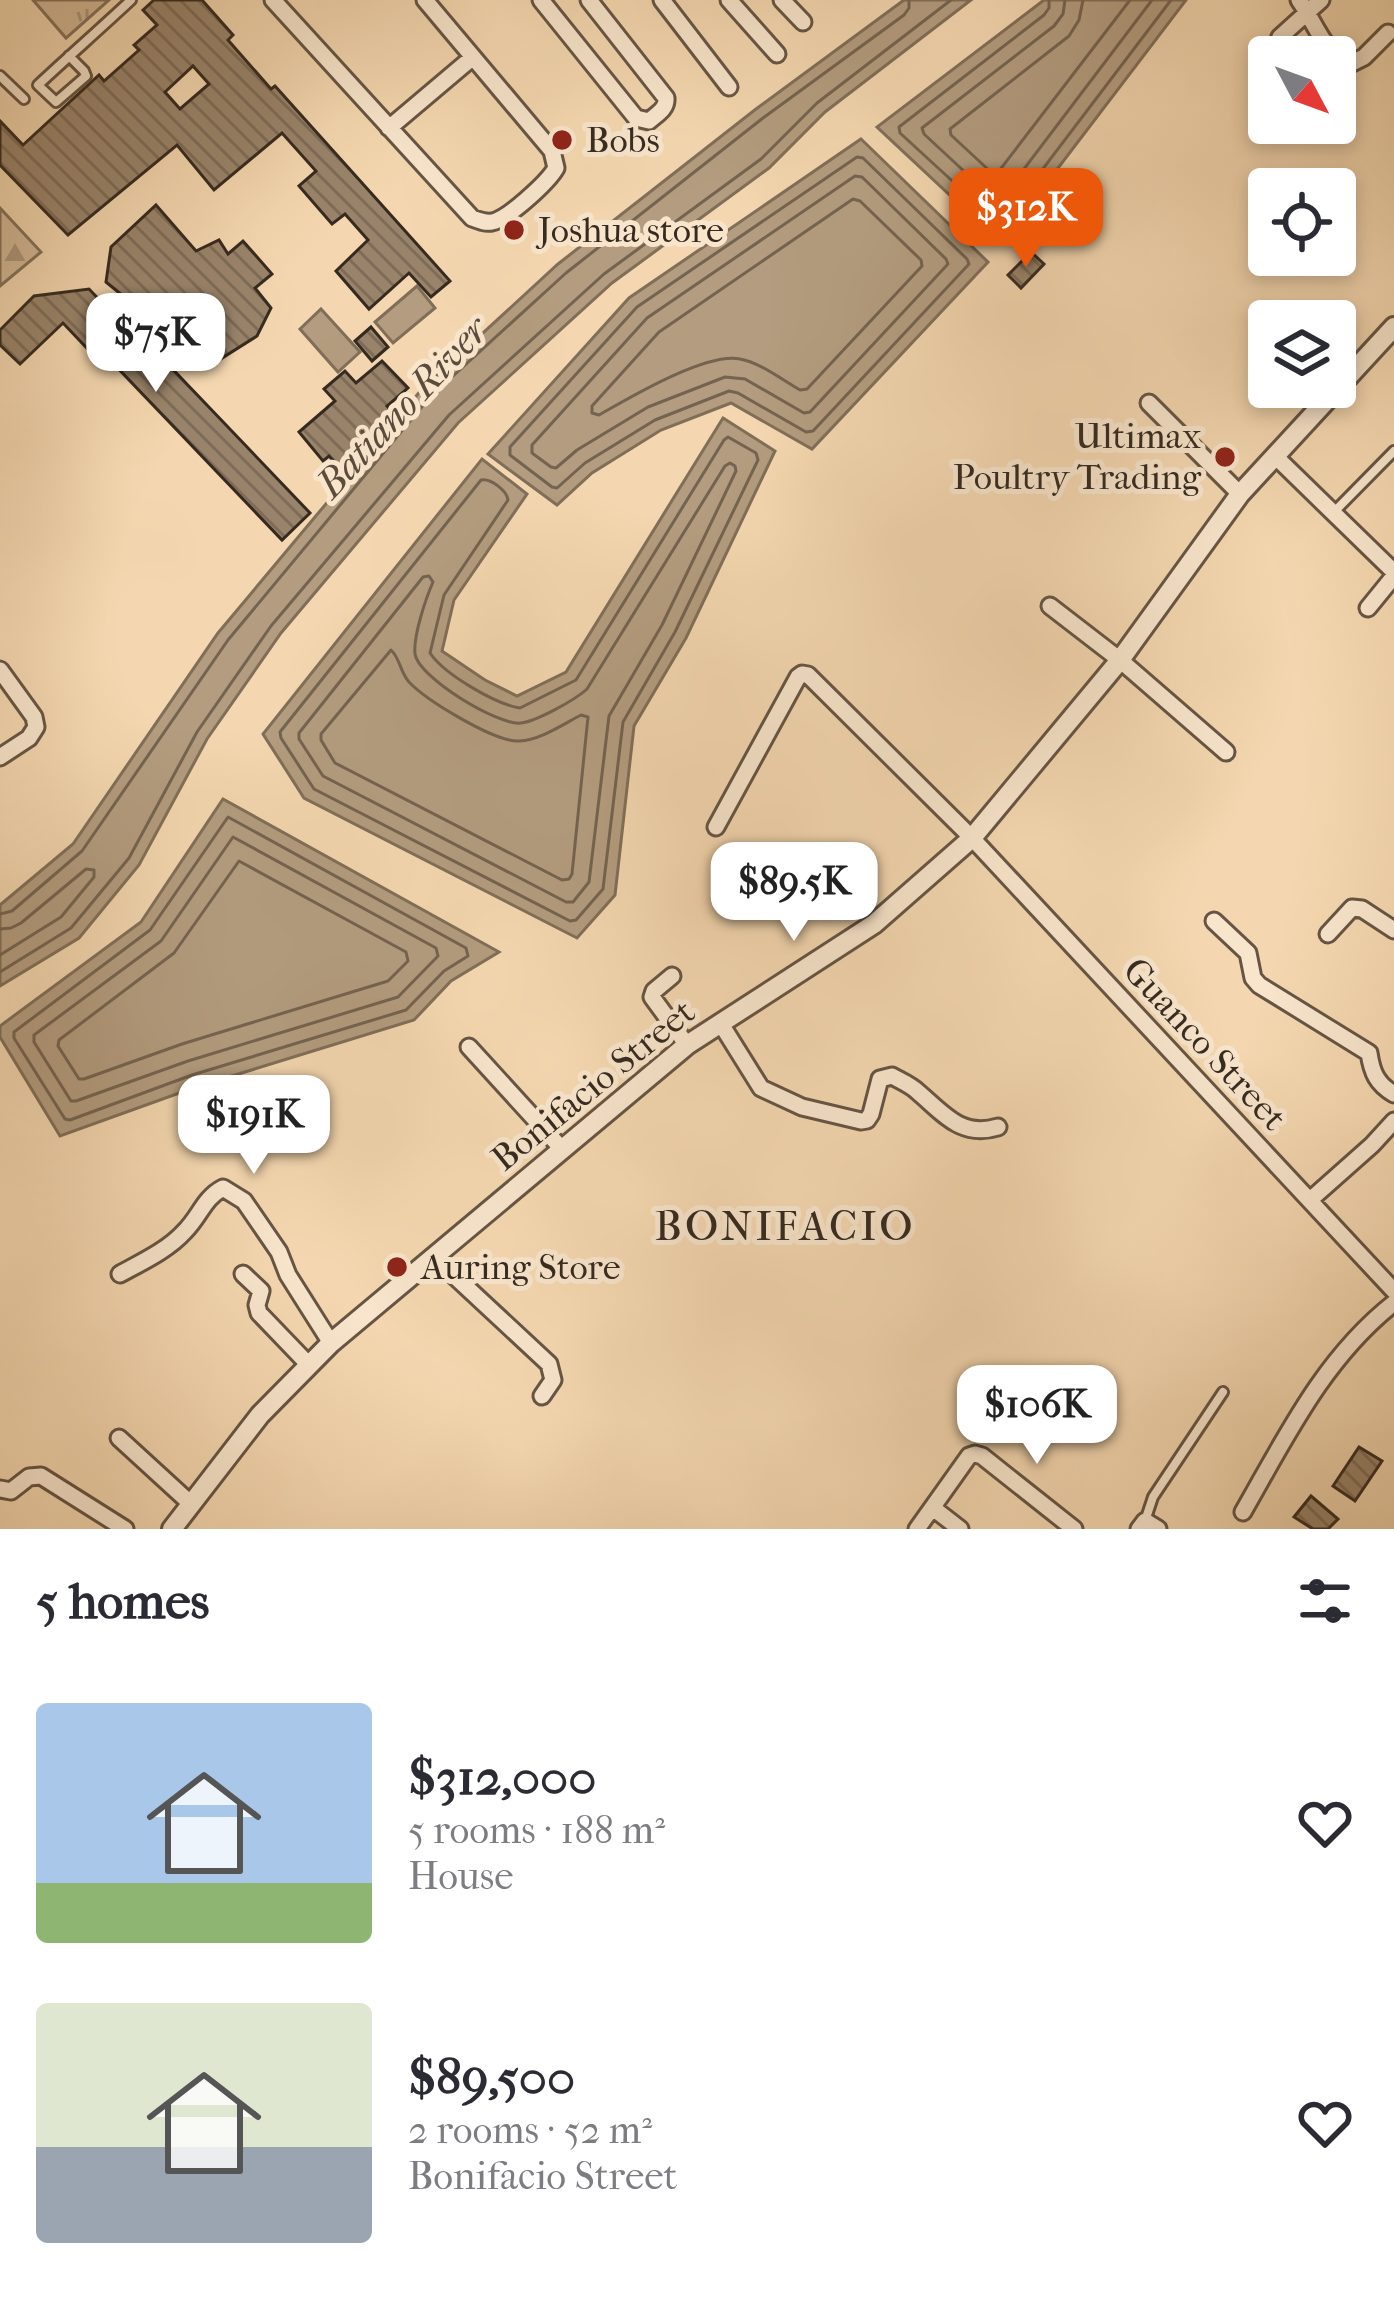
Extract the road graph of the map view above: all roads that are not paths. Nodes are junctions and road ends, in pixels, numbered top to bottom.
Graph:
1 (131, 0) edge
2 (273, 0) edge
3 (425, 0) edge
4 (541, 0) edge
5 (589, 0) edge
6 (662, 0) edge
7 (729, 0) edge
8 (782, 0) edge
9 (1321, 0) edge
10 (1304, 7) edge
11 (803, 22) dead end
12 (1388, 33) dead end
13 (1282, 36) edge
14 (777, 54) dead end
15 (69, 56) junction
16 (473, 57) junction
17 (0, 76) edge
18 (729, 87) dead end
19 (23, 99) dead end
20 (389, 128) junction
21 (1394, 327) edge
22 (1150, 403) dead end
23 (1394, 451) edge
24 (1275, 455) junction
25 (1240, 494) junction
26 (1333, 514) junction
27 (1394, 574) edge
28 (1050, 606) dead end
29 (1368, 608) dead end
30 (1120, 660) junction
31 (0, 670) edge
32 (1226, 752) dead end
33 (0, 757) edge
34 (716, 827) dead end
35 (972, 838) junction
36 (1214, 921) dead end
37 (1394, 930) edge
38 (1328, 934) dead end
39 (672, 976) dead end
40 (721, 1024) junction
41 (687, 1046) junction
42 (469, 1047) dead end
43 (1394, 1094) edge
44 (1394, 1121) edge
45 (998, 1127) dead end
46 (562, 1149) junction
47 (1310, 1200) junction
48 (434, 1257) junction
49 (120, 1274) dead end
50 (243, 1274) dead end
51 (1394, 1291) edge
52 (1394, 1303) edge
53 (332, 1343) junction
54 (308, 1364) junction
55 (1223, 1392) dead end
56 (542, 1396) dead end
57 (119, 1438) dead end
58 (0, 1489) edge
59 (190, 1503) junction
60 (933, 1508) junction
61 (1244, 1512) dead end
62 (1147, 1526) edge
63 (125, 1529) edge
64 (172, 1529) edge
65 (917, 1529) edge
66 (960, 1529) edge
67 (1074, 1529) edge

1 - 15 lane
2 - 20 street
3 - 16 street
4 - 5 street
6 - 18 street
7 - 14 street
8 - 11 street
9 - 10 street
10 - 12 street
10 - 13 street
15 - 15 lane
16 - 20 street
16 - 20 street
17 - 19 lane
21 - 24 street, Bonifacio Street
22 - 25 street
23 - 26 lane
24 - 25 street, Bonifacio Street
24 - 26 street
25 - 30 street, Bonifacio Street
26 - 27 street
27 - 29 street
28 - 30 street
30 - 32 street
30 - 35 street, Bonifacio Street
31 - 33 street
34 - 35 street, Guanco Street
35 - 40 street, Bonifacio Street
35 - 47 street, Guanco Street
36 - 43 street
37 - 38 street
39 - 41 street
40 - 41 street, Bonifacio Street
40 - 45 street
41 - 46 street, Bonifacio Street
42 - 46 street
44 - 47 street
46 - 48 street, Bonifacio Street
47 - 51 street, Guanco Street
48 - 53 street, Bonifacio Street
48 - 56 street
49 - 53 street
50 - 54 street
52 - 61 street
53 - 54 street, Bonifacio Street
54 - 59 street, Bonifacio Street
55 - 62 lane
57 - 59 street
58 - 63 street
59 - 64 street, Bonifacio Street
60 - 65 street
60 - 66 street
60 - 67 street

